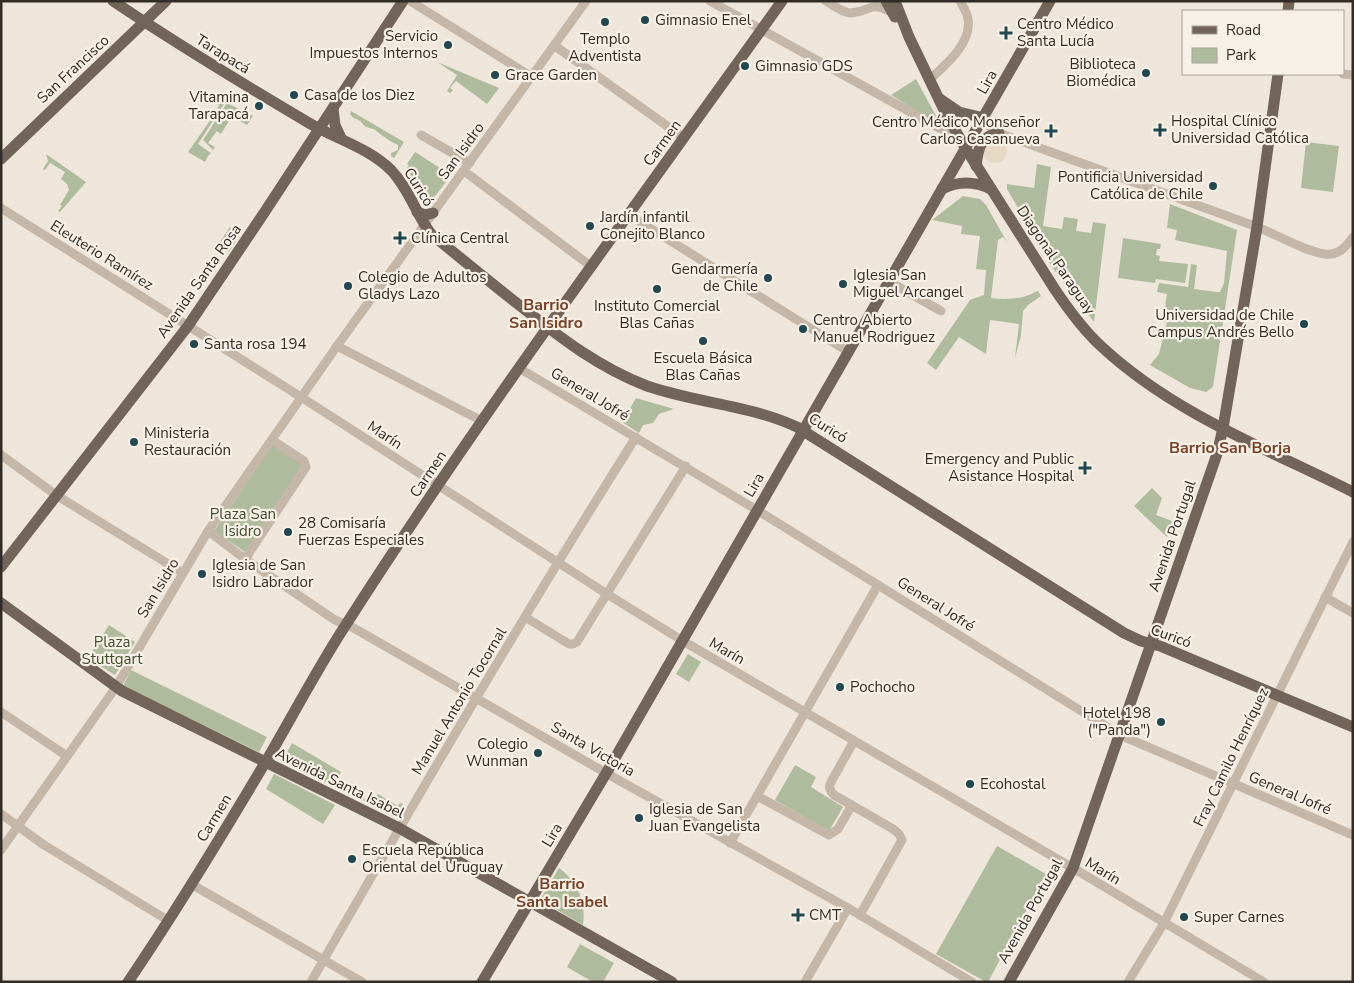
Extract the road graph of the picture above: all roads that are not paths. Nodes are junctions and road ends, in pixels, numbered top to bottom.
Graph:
1 (113, 1) edge
2 (166, 1) edge
3 (403, 1) edge
4 (410, 1) edge
5 (586, 1) edge
6 (710, 1) edge
7 (782, 1) edge
8 (826, 1) edge
9 (960, 1) edge
10 (1050, 1) edge
11 (891, 5) edge
12 (145, 22) junction
13 (761, 31) junction
14 (555, 46) junction
15 (1278, 75) edge
16 (532, 77) junction
17 (929, 80) junction
18 (937, 97) junction
19 (333, 109) junction
20 (984, 118) junction
21 (319, 129) junction
22 (999, 133) junction
23 (421, 134) dead end
24 (958, 135) junction
25 (341, 138) junction
26 (684, 138) junction
27 (966, 149) junction
28 (1, 159) edge
29 (470, 163) junction
30 (976, 166) junction
31 (464, 171) junction
32 (990, 188) junction
33 (942, 189) junction
34 (1, 208) edge
35 (417, 212) junction
36 (433, 213) junction
37 (630, 215) junction
38 (424, 225) junction
39 (1257, 227) junction
40 (1352, 239) edge
41 (592, 267) junction
42 (888, 281) junction
43 (941, 311) dead end
44 (188, 326) junction
45 (548, 328) junction
46 (337, 346) junction
47 (848, 352) junction
48 (519, 368) junction
49 (302, 397) junction
50 (482, 421) junction
51 (1224, 428) junction
52 (803, 430) junction
53 (636, 437) junction
54 (272, 440) junction
55 (1, 454) edge
56 (686, 466) junction
57 (438, 485) junction
58 (1353, 492) edge
59 (56, 495) junction
60 (757, 510) junction
61 (208, 531) junction
62 (1353, 542) edge
63 (245, 559) junction
64 (558, 562) junction
65 (1, 567) edge
66 (183, 573) junction
67 (878, 585) junction
68 (607, 594) junction
69 (1325, 596) junction
70 (1, 603) edge
71 (1353, 613) edge
72 (525, 617) junction
73 (346, 625) junction
74 (683, 641) junction
75 (1151, 644) junction
76 (116, 688) junction
77 (1277, 695) junction
78 (476, 698) junction
79 (1, 712) edge
80 (805, 712) junction
81 (1353, 727) edge
82 (1120, 735) junction
83 (854, 741) junction
84 (67, 756) junction
85 (265, 762) junction
86 (606, 773) junction
87 (1233, 784) junction
88 (757, 796) junction
89 (852, 805) junction
90 (1, 814) edge
91 (18, 826) junction
92 (399, 828) junction
93 (1353, 835) edge
94 (730, 843) junction
95 (1, 850) edge
96 (1072, 868) junction
97 (192, 884) junction
98 (530, 902) junction
99 (848, 908) junction
100 (860, 915) junction
101 (169, 921) junction
102 (1164, 923) junction
103 (324, 960) junction
104 (128, 982) edge
105 (311, 982) edge
106 (362, 982) edge
107 (482, 982) edge
108 (672, 982) edge
109 (805, 982) edge
110 (972, 982) edge
111 (1009, 982) edge
112 (1128, 982) edge
113 (1264, 982) edge

1 - 12 main road, Tarapacá
2 - 12 main road, San Francisco
3 - 19 main road, Avenida Santa Rosa
4 - 16 street
5 - 14 street, San Isidro
6 - 13 street
7 - 13 main road, Carmen
8 - 11 street
9 - 17 street
10 - 20 main road, Lira
11 - 17 main road, Diagonal Paraguay
12 - 21 main road, Tarapacá
12 - 28 main road, San Francisco
13 - 24 street
13 - 26 main road, Carmen
14 - 16 street, San Isidro
14 - 26 street
15 - 39 main road, Avenida Portugal
16 - 29 street, San Isidro
17 - 18 main road, Diagonal Paraguay
18 - 20 main road
18 - 24 main road, Diagonal Paraguay
19 - 21 main road, Avenida Santa Rosa
19 - 25 main road
20 - 22 street
20 - 27 main road, Lira
21 - 25 main road, Curicó
21 - 44 main road, Avenida Santa Rosa
22 - 30 main road
22 - 39 street
23 - 29 street
24 - 27 main road, Diagonal Paraguay
25 - 35 main road, Curicó
26 - 37 main road, Carmen
27 - 30 main road, Diagonal Paraguay
27 - 33 main road, Lira
29 - 31 street, San Isidro
30 - 32 main road, Diagonal Paraguay
31 - 36 street, San Isidro
31 - 41 street
32 - 33 main road
32 - 51 main road, Diagonal Paraguay
33 - 42 main road, Lira
34 - 44 street, Eleuterio Ramírez
35 - 36 main road
35 - 38 main road, Curicó
36 - 38 street, San Isidro
37 - 41 main road, Carmen
37 - 47 street
38 - 45 main road, Curicó
38 - 46 street, San Isidro
39 - 40 street
39 - 51 main road, Avenida Portugal
41 - 45 main road, Carmen
42 - 43 street
42 - 47 main road, Lira
44 - 49 street, Marín
44 - 59 main road, Avenida Santa Rosa
45 - 48 main road, Carmen
45 - 52 main road, Curicó
46 - 49 street, San Isidro
46 - 50 street
47 - 52 main road, Lira
48 - 50 main road, Carmen
48 - 53 street, General Jofré
49 - 54 street, San Isidro
49 - 57 street, Marín
50 - 57 main road, Carmen
51 - 58 main road, Diagonal Paraguay
51 - 75 main road, Avenida Portugal
52 - 60 main road, Lira
52 - 75 main road, Curicó
53 - 56 street, General Jofré
53 - 64 street, Manuel Antonio Tocornal
54 - 61 street, San Isidro
54 - 63 street
55 - 59 street
56 - 60 street, General Jofré
56 - 68 street
57 - 64 street, Marín
57 - 73 main road, Carmen
59 - 65 main road, Avenida Santa Rosa
59 - 66 street
60 - 67 street, General Jofré
60 - 74 main road, Lira
61 - 63 street, Santa Victoria
61 - 66 street, San Isidro
62 - 69 street, Fray Camilo Henríquez
63 - 73 street, Santa Victoria
64 - 68 street, Marín
64 - 72 street, Manuel Antonio Tocornal
66 - 76 street, San Isidro
67 - 80 street
67 - 82 street, General Jofré
68 - 72 street
68 - 74 street, Marín
69 - 71 street
69 - 77 street, Fray Camilo Henríquez
70 - 76 main road, Avenida Santa Isabel
72 - 78 street, Manuel Antonio Tocornal
73 - 78 street, Santa Victoria
73 - 85 main road, Carmen
74 - 80 street, Marín
74 - 86 main road, Lira
75 - 77 main road, Curicó
75 - 82 main road, Avenida Portugal
76 - 84 street, San Isidro
76 - 85 main road, Avenida Santa Isabel
77 - 81 main road, Curicó
77 - 87 street, Fray Camilo Henríquez
78 - 86 street, Santa Victoria
78 - 92 street, Manuel Antonio Tocornal
79 - 84 street
80 - 83 street, Marín
80 - 88 street
82 - 87 street, General Jofré
82 - 96 main road, Avenida Portugal
83 - 89 street
83 - 96 street, Marín
84 - 91 street, San Isidro
85 - 92 main road, Avenida Santa Isabel
85 - 97 main road, Carmen
86 - 94 street, Santa Victoria
86 - 98 main road, Lira
87 - 93 street, General Jofré
87 - 102 street, Fray Camilo Henríquez
88 - 89 street
88 - 94 street
89 - 100 street
90 - 91 street
91 - 95 street, San Isidro
91 - 101 street
92 - 98 main road, Avenida Santa Isabel
92 - 103 street, Manuel Antonio Tocornal
94 - 99 street, Santa Victoria
96 - 102 street, Marín
96 - 111 main road, Avenida Portugal
97 - 101 main road, Carmen
97 - 103 street
98 - 107 main road, Lira
98 - 108 main road, Avenida Santa Isabel
99 - 100 street, Santa Victoria
99 - 109 street
100 - 110 street, Santa Victoria
101 - 104 main road, Carmen
102 - 112 street, Fray Camilo Henríquez
102 - 113 street, Marín
103 - 105 street, Manuel Antonio Tocornal
103 - 106 street

